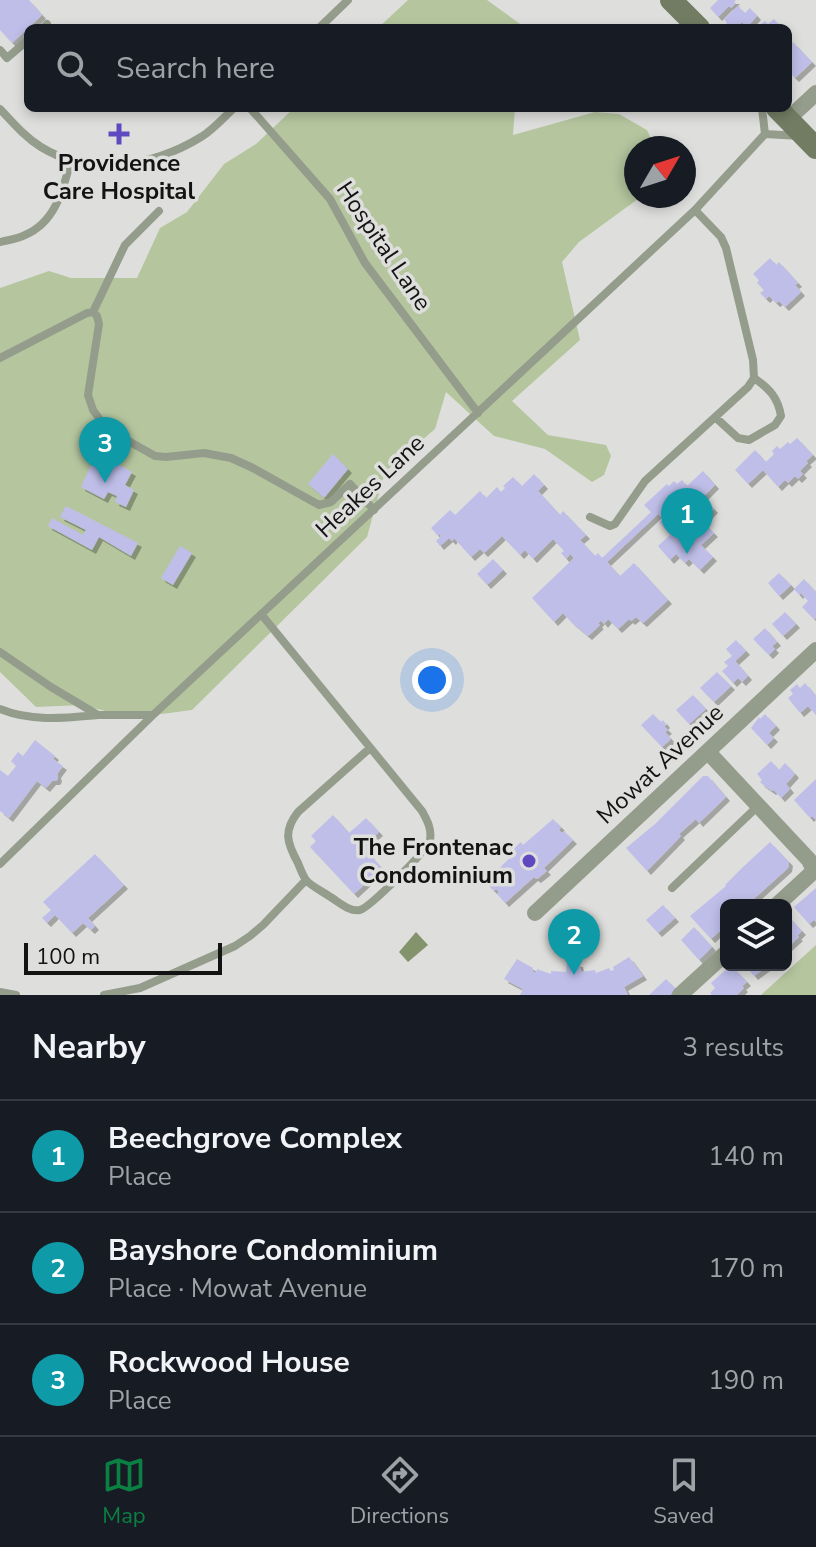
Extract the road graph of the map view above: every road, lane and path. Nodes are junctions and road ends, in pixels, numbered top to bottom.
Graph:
1 (348, 0) edge
2 (671, 0) edge
3 (323, 24) edge
4 (695, 24) edge
5 (24, 43) edge
6 (0, 50) edge
7 (816, 93) edge
8 (792, 108) edge
9 (0, 109) edge
10 (230, 112) edge
11 (254, 112) edge
12 (762, 112) edge
13 (782, 114) edge
14 (765, 134) junction
15 (810, 142) edge
16 (71, 160) junction
17 (695, 210) junction
18 (159, 211) dead end
19 (0, 242) edge
20 (93, 312) junction
21 (0, 358) edge
22 (754, 378) junction
23 (478, 413) junction
24 (715, 417) junction
25 (374, 510) junction
26 (590, 517) dead end
27 (261, 614) junction
28 (816, 650) edge
29 (0, 652) edge
30 (0, 709) edge
31 (98, 715) junction
32 (153, 715) junction
33 (370, 748) junction
34 (708, 752) junction
35 (758, 806) junction
36 (0, 864) edge
37 (815, 871) edge
38 (306, 880) junction
39 (672, 888) dead end
40 (784, 899) edge
41 (535, 913) dead end
42 (720, 958) edge
43 (0, 992) edge
44 (16, 995) edge
45 (104, 995) edge
46 (680, 995) edge

1 - 3 lane
2 - 4 main road
5 - 6 lane
7 - 8 street
9 - 16 lane
10 - 16 lane
11 - 23 lane, Hospital Lane
12 - 14 lane
13 - 15 main road
14 - 15 lane
14 - 17 lane, Heakes Lane
16 - 19 lane
17 - 22 lane
17 - 23 lane, Heakes Lane
18 - 20 lane
20 - 21 lane
20 - 25 lane
22 - 24 lane
22 - 24 lane
23 - 25 lane, Heakes Lane
24 - 26 lane
25 - 27 lane, Heakes Lane
27 - 32 lane, Heakes Lane
27 - 33 lane
28 - 34 street, Mowat Avenue
29 - 31 lane
30 - 31 lane
31 - 32 lane
32 - 36 lane, Heakes Lane
33 - 38 lane
33 - 38 lane
34 - 35 street
34 - 41 street, Mowat Avenue
35 - 37 street
35 - 39 lane
37 - 40 street
38 - 45 lane
42 - 46 street
43 - 44 lane

